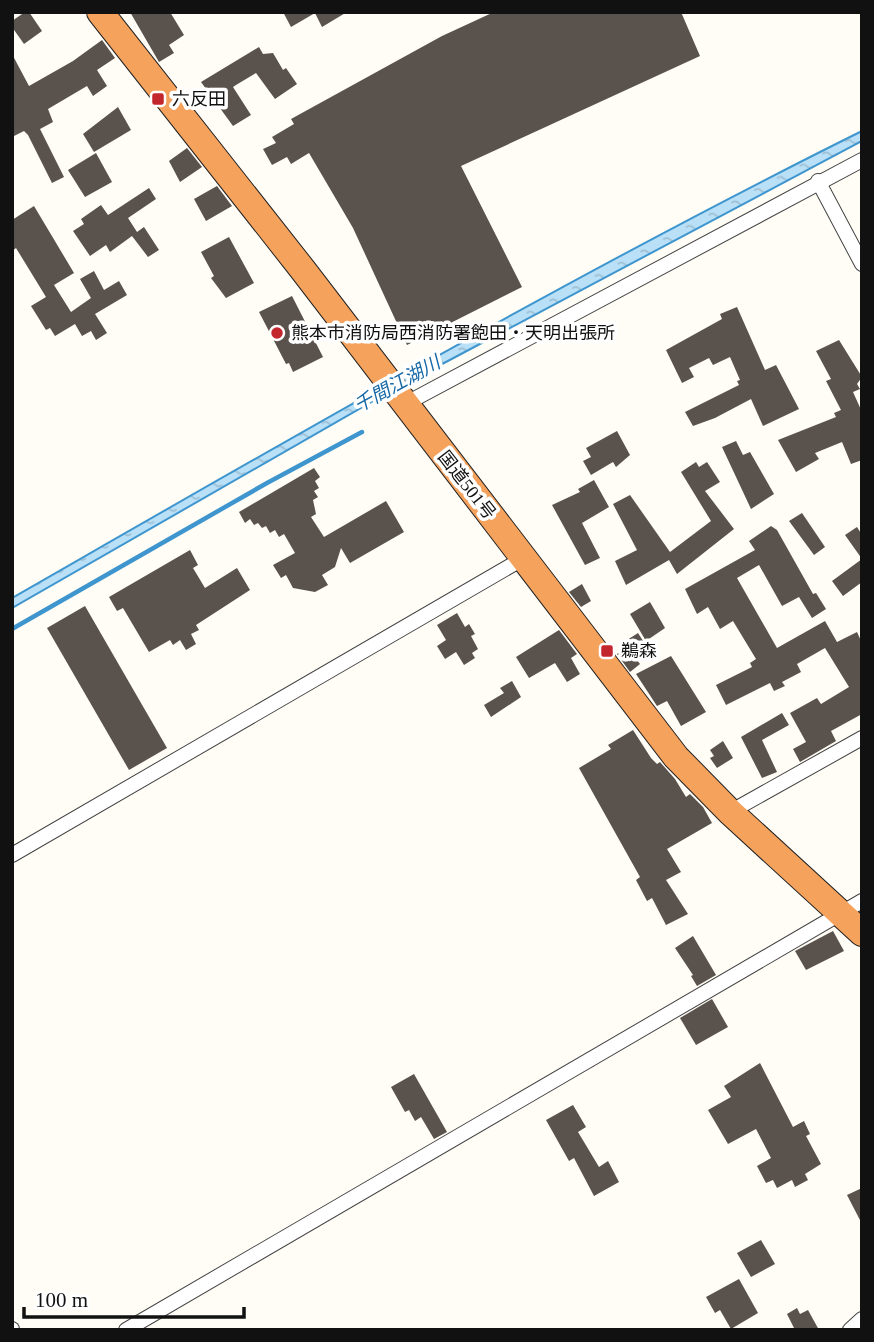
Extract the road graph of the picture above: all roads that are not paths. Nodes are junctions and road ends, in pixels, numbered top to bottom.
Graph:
1 (100, 12) edge
2 (862, 160) edge
3 (818, 181) junction
4 (862, 264) edge
5 (396, 393) junction
6 (524, 558) junction
7 (862, 737) edge
8 (730, 812) junction
9 (12, 855) edge
10 (851, 907) edge
11 (862, 933) edge
12 (862, 1319) edge
13 (126, 1330) edge
14 (850, 1330) edge

1 - 5 highway, 国道501号
2 - 3 street
3 - 4 street
3 - 5 street
5 - 6 highway, 国道501号
6 - 8 highway, 国道501号
6 - 9 street
7 - 8 street
8 - 10 highway, 国道501号
10 - 11 highway, 国道501号
10 - 13 street
12 - 14 street

